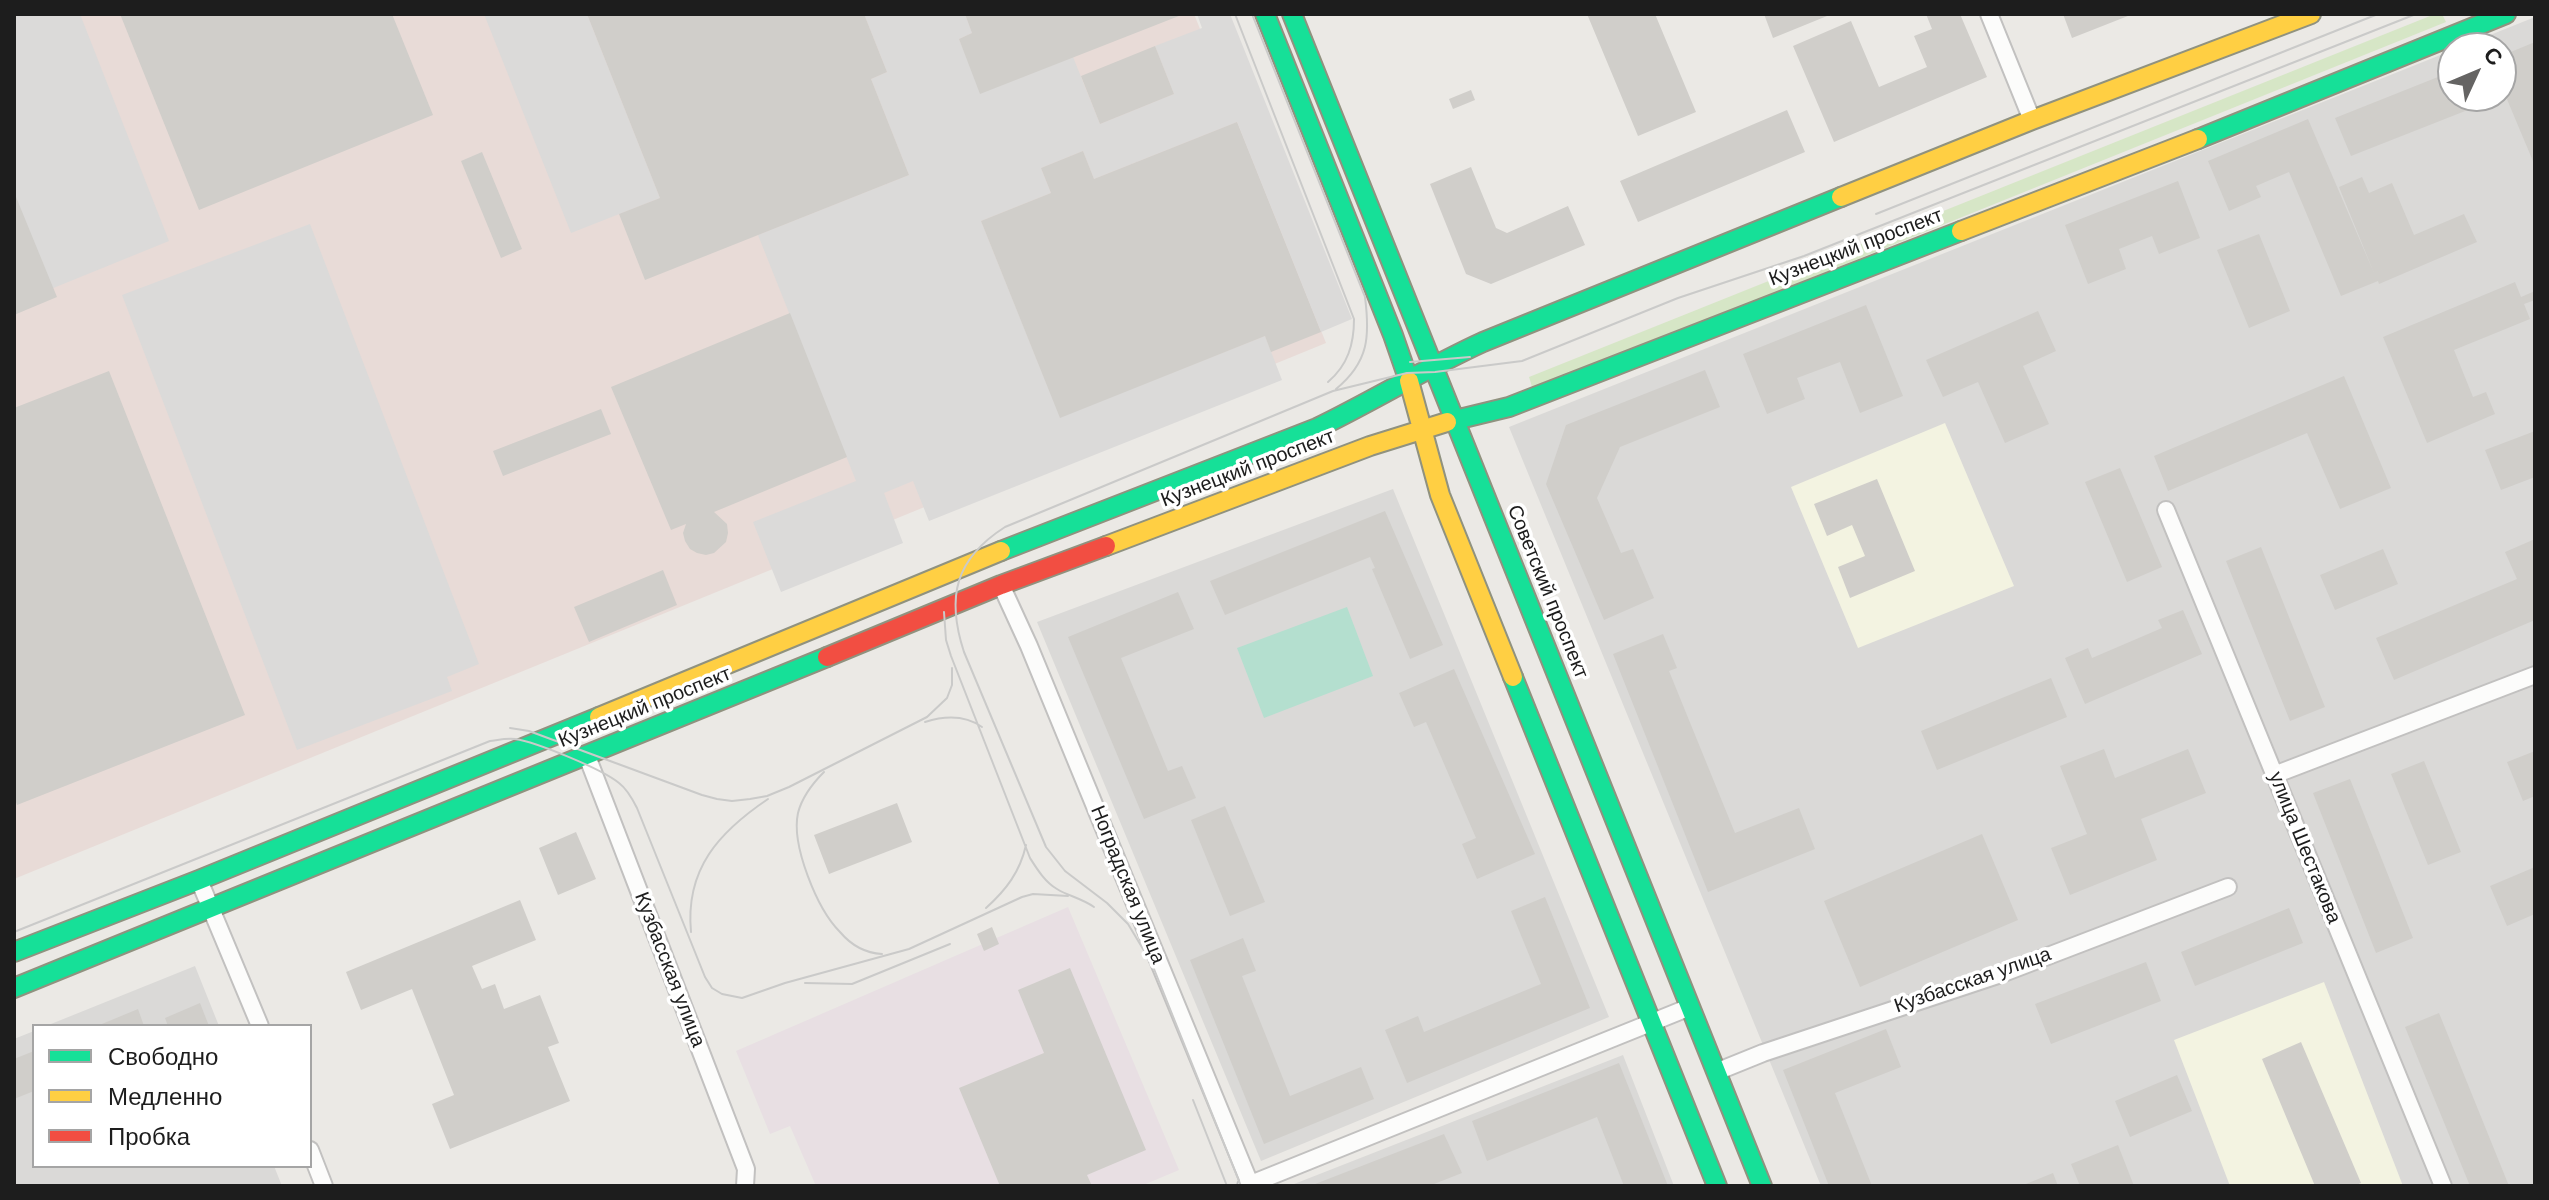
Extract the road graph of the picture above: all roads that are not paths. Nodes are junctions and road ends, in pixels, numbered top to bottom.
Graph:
1 (1265, 14) edge
2 (1292, 14) edge
3 (1989, 14) edge
4 (2311, 14) edge
5 (2506, 14) edge
6 (2032, 120) junction
7 (1433, 366) junction
8 (1409, 381) junction
9 (1455, 420) junction
10 (1421, 430) junction
11 (2166, 510) dead end
12 (1001, 585) junction
13 (2535, 675) edge
14 (587, 756) junction
15 (2274, 775) junction
16 (199, 880) junction
17 (2228, 887) dead end
18 (211, 907) junction
19 (14, 952) edge
20 (14, 988) edge
21 (1690, 1007) junction
22 (1651, 1023) junction
23 (259, 1024) edge
24 (1716, 1072) junction
25 (312, 1155) edge
26 (1249, 1185) edge
27 (324, 1186) edge
28 (745, 1186) edge
29 (1717, 1186) edge
30 (1762, 1186) edge
31 (2443, 1186) edge

1 - 8 main road
2 - 7 main road, Советский проспект
3 - 6 street
4 - 6 main road, Кузнецкий проспект
5 - 9 main road, Кузнецкий проспект
6 - 7 main road, Кузнецкий проспект
7 - 8 main road, Кузнецкий проспект
7 - 9 main road, Советский проспект
8 - 10 main road
8 - 16 main road, Кузнецкий проспект
9 - 10 main road, Кузнецкий проспект
9 - 21 main road, Советский проспект
10 - 12 main road, Кузнецкий проспект
10 - 22 main road
11 - 15 street, улица Шестакова
12 - 14 main road, Кузнецкий проспект
12 - 26 street, Ноградская улица
13 - 15 street
14 - 18 main road, Кузнецкий проспект
14 - 28 street, Кузбасская улица
15 - 31 street, улица Шестакова
16 - 18 street
16 - 19 main road, Кузнецкий проспект
17 - 24 street, Кузбасская улица
18 - 20 main road, Кузнецкий проспект
18 - 23 street
21 - 22 street
21 - 24 main road, Советский проспект
22 - 26 street
22 - 29 main road
24 - 30 main road, Советский проспект
25 - 27 street

